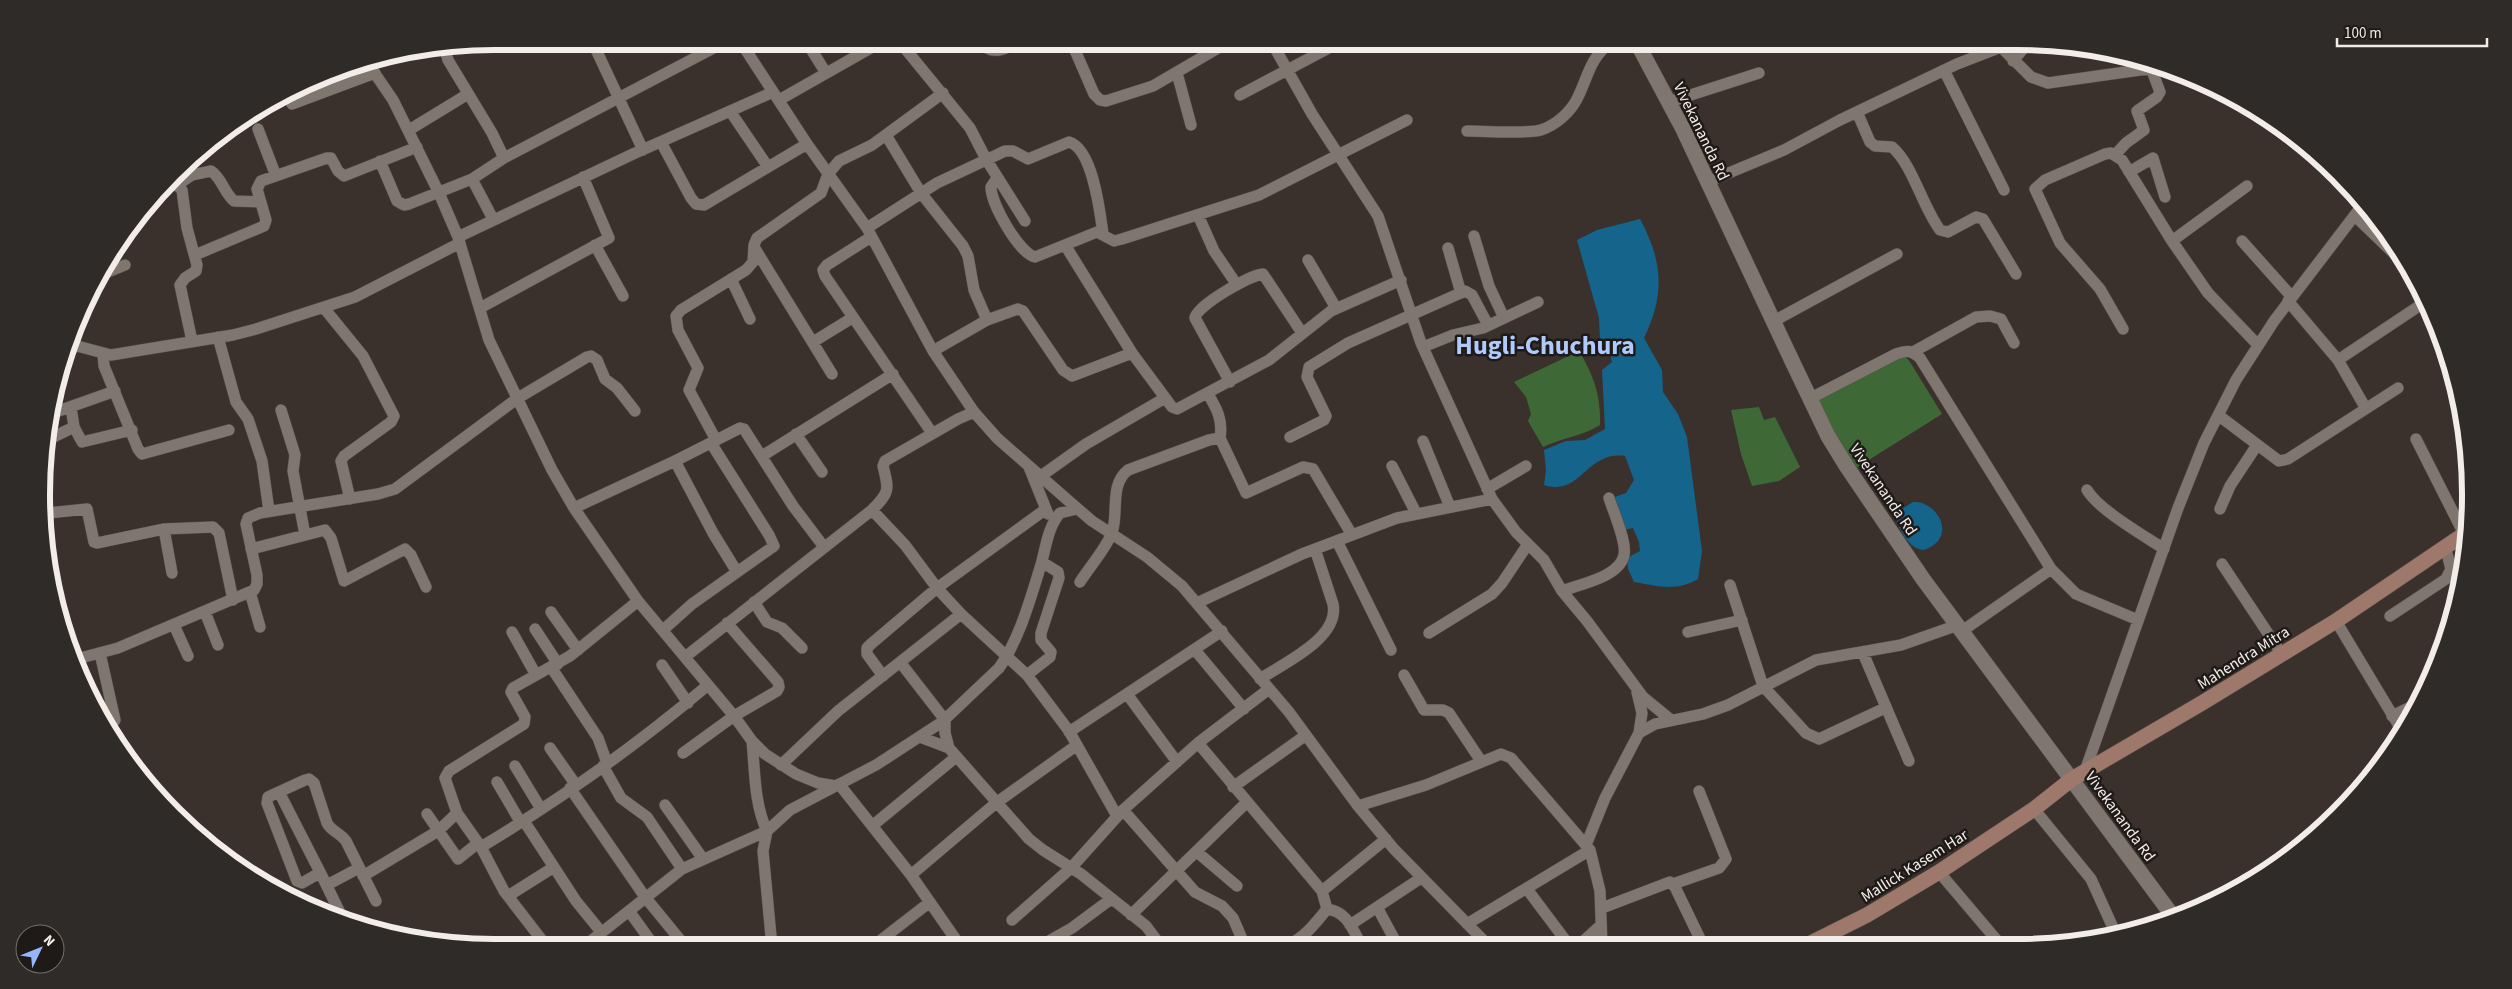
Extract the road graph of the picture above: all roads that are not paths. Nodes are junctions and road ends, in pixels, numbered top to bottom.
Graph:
1 (596, 50) edge
2 (709, 50) edge
3 (746, 50) edge
4 (812, 50) edge
5 (867, 50) edge
6 (906, 50) edge
7 (990, 50) edge
8 (1002, 50) edge
9 (1075, 50) edge
10 (1215, 50) edge
11 (1276, 50) edge
12 (1324, 50) edge
13 (1601, 50) edge
14 (1641, 50) edge
15 (1986, 50) edge
16 (2003, 50) edge
17 (2022, 50) edge
18 (446, 53) edge
19 (2013, 61) junction
20 (371, 68) edge
21 (1287, 68) junction
22 (2145, 69) edge
23 (1944, 70) junction
24 (2154, 72) edge
25 (375, 73) junction
26 (826, 73) junction
27 (1177, 73) junction
28 (1759, 73) dead end
29 (943, 93) junction
30 (468, 94) junction
31 (1240, 95) dead end
32 (776, 96) junction
33 (618, 97) junction
34 (1668, 102) junction
35 (292, 104) dead end
36 (730, 111) junction
37 (1857, 112) junction
38 (1407, 120) dead end
39 (1191, 126) dead end
40 (258, 129) dead end
41 (409, 130) junction
42 (1467, 131) dead end
43 (886, 135) junction
44 (661, 142) junction
45 (807, 144) junction
46 (417, 147) junction
47 (643, 150) junction
48 (2115, 155) junction
49 (1340, 156) junction
50 (504, 158) junction
51 (986, 160) junction
52 (380, 161) junction
53 (768, 167) junction
54 (2129, 172) junction
55 (828, 174) junction
56 (276, 176) junction
57 (583, 177) junction
58 (997, 178) junction
59 (472, 179) junction
60 (179, 181) edge
61 (1707, 182) junction
62 (176, 184) edge
63 (2247, 186) dead end
64 (2004, 190) dead end
65 (921, 192) junction
66 (439, 193) junction
67 (2165, 197) dead end
68 (260, 202) junction
69 (2359, 210) edge
70 (1198, 215) junction
71 (2355, 216) junction
72 (493, 219) junction
73 (1025, 222) dead end
74 (869, 232) junction
75 (1103, 234) junction
76 (1474, 236) dead end
77 (459, 240) junction
78 (2172, 241) junction
79 (2242, 241) dead end
80 (2384, 244) edge
81 (595, 245) junction
82 (754, 245) junction
83 (1065, 245) junction
84 (1448, 248) dead end
85 (195, 254) junction
86 (1897, 254) dead end
87 (1308, 260) dead end
88 (125, 266) dead end
89 (110, 271) edge
90 (2016, 274) dead end
91 (731, 279) junction
92 (1401, 280) junction
93 (1237, 285) junction
94 (1461, 293) junction
95 (623, 296) dead end
96 (2290, 299) junction
97 (1538, 302) dead end
98 (2420, 306) edge
99 (324, 308) junction
100 (480, 308) junction
101 (1336, 308) junction
102 (1410, 314) junction
103 (750, 318) dead end
104 (852, 318) junction
105 (1504, 318) junction
106 (987, 320) junction
107 (1774, 321) junction
108 (1488, 325) junction
109 (2123, 329) dead end
110 (1302, 334) junction
111 (218, 337) junction
112 (192, 341) junction
113 (812, 342) junction
114 (2014, 343) dead end
115 (2258, 345) junction
116 (77, 346) edge
117 (1423, 347) junction
118 (933, 351) junction
119 (1913, 352) junction
120 (1132, 353) junction
121 (103, 354) junction
122 (2338, 360) junction
123 (832, 374) dead end
124 (893, 374) junction
125 (1230, 382) junction
126 (2398, 388) dead end
127 (115, 391) junction
128 (1208, 394) junction
129 (518, 398) junction
130 (1165, 398) junction
131 (1811, 398) junction
132 (71, 407) junction
133 (2365, 407) junction
134 (281, 410) dead end
135 (58, 411) edge
136 (635, 411) dead end
137 (974, 412) junction
138 (2218, 415) junction
139 (74, 427) junction
140 (132, 430) junction
141 (229, 430) dead end
142 (932, 433) junction
143 (796, 434) junction
144 (54, 437) edge
145 (1290, 437) dead end
146 (1220, 438) junction
147 (2416, 439) dead end
148 (1423, 441) dead end
149 (713, 442) junction
150 (2257, 445) junction
151 (762, 456) junction
152 (675, 461) junction
153 (1392, 466) dead end
154 (1526, 466) dead end
155 (1029, 467) junction
156 (822, 472) dead end
157 (1041, 476) junction
158 (2087, 490) dead end
159 (1490, 494) junction
160 (1609, 498) dead end
161 (350, 499) junction
162 (301, 506) junction
163 (1450, 507) junction
164 (574, 508) junction
165 (1046, 509) junction
166 (1078, 509) junction
167 (2220, 509) dead end
168 (872, 510) junction
169 (269, 511) junction
170 (51, 513) edge
171 (1416, 513) junction
172 (2461, 524) edge
173 (1051, 526) junction
174 (164, 529) junction
175 (1112, 533) junction
176 (305, 535) junction
177 (1352, 535) junction
178 (2460, 537) edge
179 (1337, 541) junction
180 (1528, 544) junction
181 (2445, 546) junction
182 (824, 547) junction
183 (251, 549) junction
184 (1315, 549) junction
185 (2164, 549) junction
186 (1042, 562) junction
187 (2222, 564) dead end
188 (2051, 569) junction
189 (737, 572) junction
190 (172, 573) dead end
191 (1080, 582) dead end
192 (1730, 585) dead end
193 (426, 587) dead end
194 (937, 588) junction
195 (1562, 591) junction
196 (250, 592) junction
197 (233, 600) junction
198 (638, 602) junction
199 (754, 602) junction
200 (1198, 603) junction
201 (204, 612) junction
202 (551, 612) dead end
203 (961, 614) junction
204 (2390, 616) dead end
205 (1742, 620) junction
206 (2138, 620) junction
207 (2336, 621) junction
208 (728, 623) junction
209 (174, 625) junction
210 (260, 627) dead end
211 (1960, 628) junction
212 (535, 629) dead end
213 (663, 630) junction
214 (1222, 631) junction
215 (512, 632) dead end
216 (1688, 632) dead end
217 (1429, 634) dead end
218 (218, 645) dead end
219 (802, 648) dead end
220 (578, 650) junction
221 (1195, 650) junction
222 (1391, 650) dead end
223 (100, 653) junction
224 (1863, 653) junction
225 (2280, 653) junction
226 (188, 656) dead end
227 (685, 656) junction
228 (81, 658) edge
229 (1006, 658) junction
230 (900, 662) junction
231 (662, 665) dead end
232 (555, 666) junction
233 (536, 675) junction
234 (1027, 675) junction
235 (1404, 675) dead end
236 (883, 676) junction
237 (1260, 679) junction
238 (708, 685) junction
239 (1634, 685) junction
240 (1763, 686) junction
241 (1269, 689) junction
242 (1127, 694) junction
243 (688, 703) junction
244 (1885, 708) junction
245 (1244, 709) junction
246 (2406, 709) edge
247 (734, 716) junction
248 (2392, 716) junction
249 (945, 720) junction
250 (1671, 720) junction
251 (113, 722) edge
252 (2397, 724) edge
253 (1069, 732) junction
254 (1639, 733) junction
255 (1306, 735) junction
256 (920, 737) junction
257 (752, 741) junction
258 (1198, 743) junction
259 (1077, 745) junction
260 (550, 748) dead end
261 (952, 753) junction
262 (683, 754) dead end
263 (1481, 761) junction
264 (1909, 761) dead end
265 (1177, 762) junction
266 (605, 764) junction
267 (781, 765) junction
268 (515, 766) dead end
269 (2079, 775) junction
270 (497, 782) dead end
271 (838, 785) junction
272 (573, 786) junction
273 (1233, 787) junction
274 (1699, 791) dead end
275 (279, 792) junction
276 (996, 803) junction
277 (1246, 803) junction
278 (665, 806) dead end
279 (1358, 806) junction
280 (541, 809) junction
281 (2034, 809) junction
282 (456, 813) junction
283 (1120, 813) junction
284 (427, 814) dead end
285 (523, 822) junction
286 (872, 826) junction
287 (438, 831) junction
288 (767, 831) junction
289 (1386, 839) junction
290 (480, 845) junction
291 (1588, 848) junction
292 (1197, 852) junction
293 (703, 859) junction
294 (554, 867) junction
295 (1071, 868) junction
296 (682, 870) junction
297 (1177, 871) junction
298 (361, 872) junction
299 (1939, 872) junction
300 (911, 875) junction
301 (1421, 878) junction
302 (325, 881) junction
303 (1673, 884) junction
304 (1237, 886) dead end
305 (1527, 889) junction
306 (1322, 891) junction
307 (508, 896) junction
308 (645, 897) junction
309 (1111, 899) junction
310 (376, 901) dead end
311 (930, 902) junction
312 (1377, 907) junction
313 (1602, 908) junction
314 (1327, 909) junction
315 (338, 910) edge
316 (629, 911) junction
317 (2170, 912) edge
318 (1131, 915) junction
319 (1012, 920) dead end
320 (1467, 924) junction
321 (1350, 925) junction
322 (1600, 926) junction
323 (2113, 928) edge
324 (602, 933) junction
325 (541, 939) edge
326 (596, 939) edge
327 (650, 939) edge
328 (679, 939) edge
329 (771, 939) edge
330 (882, 939) edge
331 (955, 939) edge
332 (1052, 939) edge
333 (1153, 939) edge
334 (1243, 939) edge
335 (1299, 939) edge
336 (1358, 939) edge
337 (1394, 939) edge
338 (1482, 939) edge
339 (1564, 939) edge
340 (1586, 939) edge
341 (1601, 939) edge
342 (1700, 939) edge
343 (1831, 939) edge
344 (1996, 939) edge

1 - 33 street
2 - 33 street
3 - 32 street
4 - 26 street
5 - 26 street
6 - 29 street
7 - 8 street
9 - 27 street
10 - 27 street
11 - 21 street
12 - 21 street
13 - 42 street
14 - 34 street, Vivekananda Rd
15 - 23 street
16 - 19 street
17 - 19 street
18 - 30 street
19 - 22 street
20 - 25 street
21 - 31 street
21 - 49 street
23 - 37 street
23 - 64 street
24 - 48 street
25 - 35 street
25 - 41 street
26 - 32 street
27 - 39 street
28 - 34 street
29 - 43 street
29 - 51 street
30 - 41 street
30 - 50 street
32 - 36 street
32 - 45 street
33 - 47 street
33 - 50 street
34 - 61 street, Vivekananda Rd
36 - 44 street
36 - 53 street
37 - 61 street
37 - 90 street
38 - 49 street
40 - 56 street
41 - 46 street
43 - 55 street
43 - 65 street
44 - 47 street
44 - 53 street
45 - 53 street
45 - 55 street
46 - 52 street
46 - 66 street
47 - 57 street
48 - 54 street
48 - 109 street
49 - 70 street
49 - 92 street
50 - 59 street
51 - 58 street
51 - 65 street
51 - 75 street
52 - 56 street
52 - 66 street
54 - 67 street
54 - 78 street
55 - 74 street
55 - 82 street
56 - 68 street
57 - 72 street
57 - 81 street
58 - 73 street
58 - 83 street
59 - 66 street
59 - 72 street
60 - 68 street
61 - 107 street, Vivekananda Rd
62 - 85 street
63 - 78 street
65 - 74 street
65 - 106 street
66 - 77 street
68 - 85 street
69 - 71 street
70 - 75 street
70 - 93 street
71 - 80 street
71 - 96 street
72 - 77 street
74 - 104 street
74 - 118 street
75 - 83 street
76 - 105 street
77 - 99 street
77 - 100 street
78 - 115 street
79 - 96 street
81 - 95 street
81 - 100 street
82 - 91 street
82 - 113 street
83 - 120 street
84 - 94 street
85 - 112 street
86 - 107 street
87 - 101 street
88 - 89 street
91 - 103 street
91 - 149 street
92 - 101 street
92 - 102 street
93 - 110 street
93 - 125 street
94 - 102 street
94 - 108 street
96 - 115 street
96 - 122 street
97 - 105 street
98 - 122 street
99 - 111 street
99 - 161 street
100 - 129 street
101 - 110 street
102 - 117 street
102 - 145 street
104 - 113 street
104 - 124 street
105 - 108 street
106 - 118 street
106 - 120 street
107 - 131 street, Vivekananda Rd
108 - 117 street
110 - 125 street
111 - 112 street
111 - 169 street
112 - 121 street
113 - 123 street
114 - 119 street
115 - 138 street
116 - 121 street
117 - 159 street
118 - 137 street
119 - 131 street
119 - 188 street
120 - 130 street
121 - 127 street
122 - 133 street
124 - 142 street
124 - 143 street
125 - 128 street
126 - 133 street
127 - 132 street
127 - 140 street
128 - 130 street
128 - 146 street
129 - 136 street
129 - 161 street
129 - 164 street
130 - 157 street
131 - 211 street, Vivekananda Rd
132 - 135 street
132 - 139 street
133 - 150 street
134 - 162 street
137 - 142 street
137 - 155 street
138 - 150 street
138 - 185 street
139 - 140 street
139 - 144 street
140 - 141 street
142 - 168 street
143 - 151 street
143 - 156 street
146 - 175 street
146 - 177 street
147 - 172 street
148 - 163 street
149 - 151 street
149 - 152 street
149 - 189 street
150 - 167 street
151 - 182 street
152 - 164 street
152 - 189 street
153 - 171 street
154 - 159 street
155 - 157 street
155 - 165 street
157 - 166 street
158 - 185 street
159 - 163 street
159 - 180 street
160 - 195 street
161 - 162 street
162 - 169 street
162 - 176 street
163 - 171 street
164 - 198 street
165 - 173 street
165 - 194 street
166 - 173 street
166 - 175 street
168 - 182 street
168 - 194 street
169 - 183 street
170 - 174 street
171 - 177 street
173 - 186 street
174 - 190 street
174 - 197 street
175 - 191 street
175 - 200 street
176 - 183 street
176 - 193 street
177 - 179 street
178 - 181 main road, Mahendra Mitra
179 - 184 street
179 - 222 street
180 - 195 street
180 - 217 street
181 - 204 street
181 - 207 main road, Mahendra Mitra
182 - 199 street
183 - 196 street
184 - 200 street
184 - 237 street
185 - 206 street
186 - 229 street
186 - 234 street
187 - 225 street
188 - 206 street
188 - 211 street
189 - 213 street
192 - 205 street
194 - 203 street
194 - 236 street
195 - 239 street
196 - 197 street
196 - 210 street
197 - 201 street
198 - 213 street
198 - 220 street
199 - 208 street
199 - 219 street
200 - 214 street
201 - 209 street
201 - 218 street
202 - 220 street
203 - 229 street
203 - 230 street
205 - 216 street
205 - 240 street
206 - 269 street
207 - 225 main road, Mahendra Mitra
207 - 248 street
208 - 227 street
208 - 247 street
209 - 223 street
209 - 226 street
211 - 224 street
211 - 269 street, Vivekananda Rd
212 - 232 street
213 - 227 street
214 - 221 street
214 - 237 street
215 - 233 street
220 - 232 street
221 - 242 street
221 - 245 street
223 - 228 street
223 - 251 street
224 - 240 street
224 - 244 street
225 - 269 main road, Mahendra Mitra
227 - 238 street
229 - 234 street
229 - 249 street
230 - 236 street
230 - 249 street
231 - 243 street
232 - 233 street
232 - 266 street
233 - 282 street
234 - 253 street
235 - 263 street
236 - 267 street
237 - 241 street
238 - 243 street
238 - 247 street
239 - 250 street
239 - 254 street
240 - 244 street
240 - 250 street
241 - 245 street
241 - 255 street
242 - 253 street
242 - 265 street
243 - 266 street
244 - 264 street
245 - 258 street
246 - 248 street
247 - 257 street
247 - 262 street
248 - 252 street
249 - 256 street
249 - 261 street
250 - 254 street
253 - 259 street
254 - 291 street
255 - 273 street
255 - 279 street
256 - 261 street
256 - 271 street
257 - 267 street
257 - 288 street
258 - 265 street
258 - 273 street
259 - 276 street
259 - 283 street
260 - 272 street
261 - 276 street
261 - 286 street
263 - 279 street
263 - 291 street
265 - 283 street
266 - 272 street
266 - 296 street
267 - 271 street
268 - 280 street
269 - 281 main road, Mahendra Mitra
269 - 317 street, Vivekananda Rd
270 - 285 street
271 - 286 street
271 - 288 street
272 - 280 street
272 - 308 street
273 - 277 street
274 - 303 street
275 - 298 street
275 - 302 street
275 - 302 street
276 - 295 street
276 - 300 street
277 - 292 street
277 - 306 street
278 - 293 street
279 - 289 street
280 - 285 street
281 - 299 main road, Mallick Kasem Har
281 - 323 street
282 - 287 street
282 - 290 street
283 - 295 street
283 - 297 street
284 - 287 street
285 - 290 street
285 - 294 street
286 - 300 street
287 - 290 street
287 - 298 street
288 - 293 street
288 - 329 street
289 - 301 street
289 - 306 street
290 - 307 street
291 - 305 street
291 - 313 street
292 - 297 street
292 - 304 street
293 - 296 street
294 - 307 street
294 - 324 street
295 - 309 street
295 - 319 street
296 - 308 street
297 - 318 street
297 - 334 street
298 - 302 street
298 - 310 street
299 - 343 main road, Mallick Kasem Har
299 - 344 street
300 - 311 street
301 - 312 street
301 - 320 street
302 - 315 street
303 - 313 street
303 - 342 street
305 - 320 street
305 - 339 street
306 - 314 street
307 - 325 street
308 - 316 street
308 - 328 street
309 - 318 street
309 - 332 street
311 - 330 street
311 - 331 street
312 - 321 street
312 - 337 street
313 - 322 street
314 - 321 street
314 - 335 street
316 - 324 street
316 - 327 street
318 - 333 street
320 - 338 street
321 - 336 street
322 - 340 street
322 - 341 street
324 - 326 street

